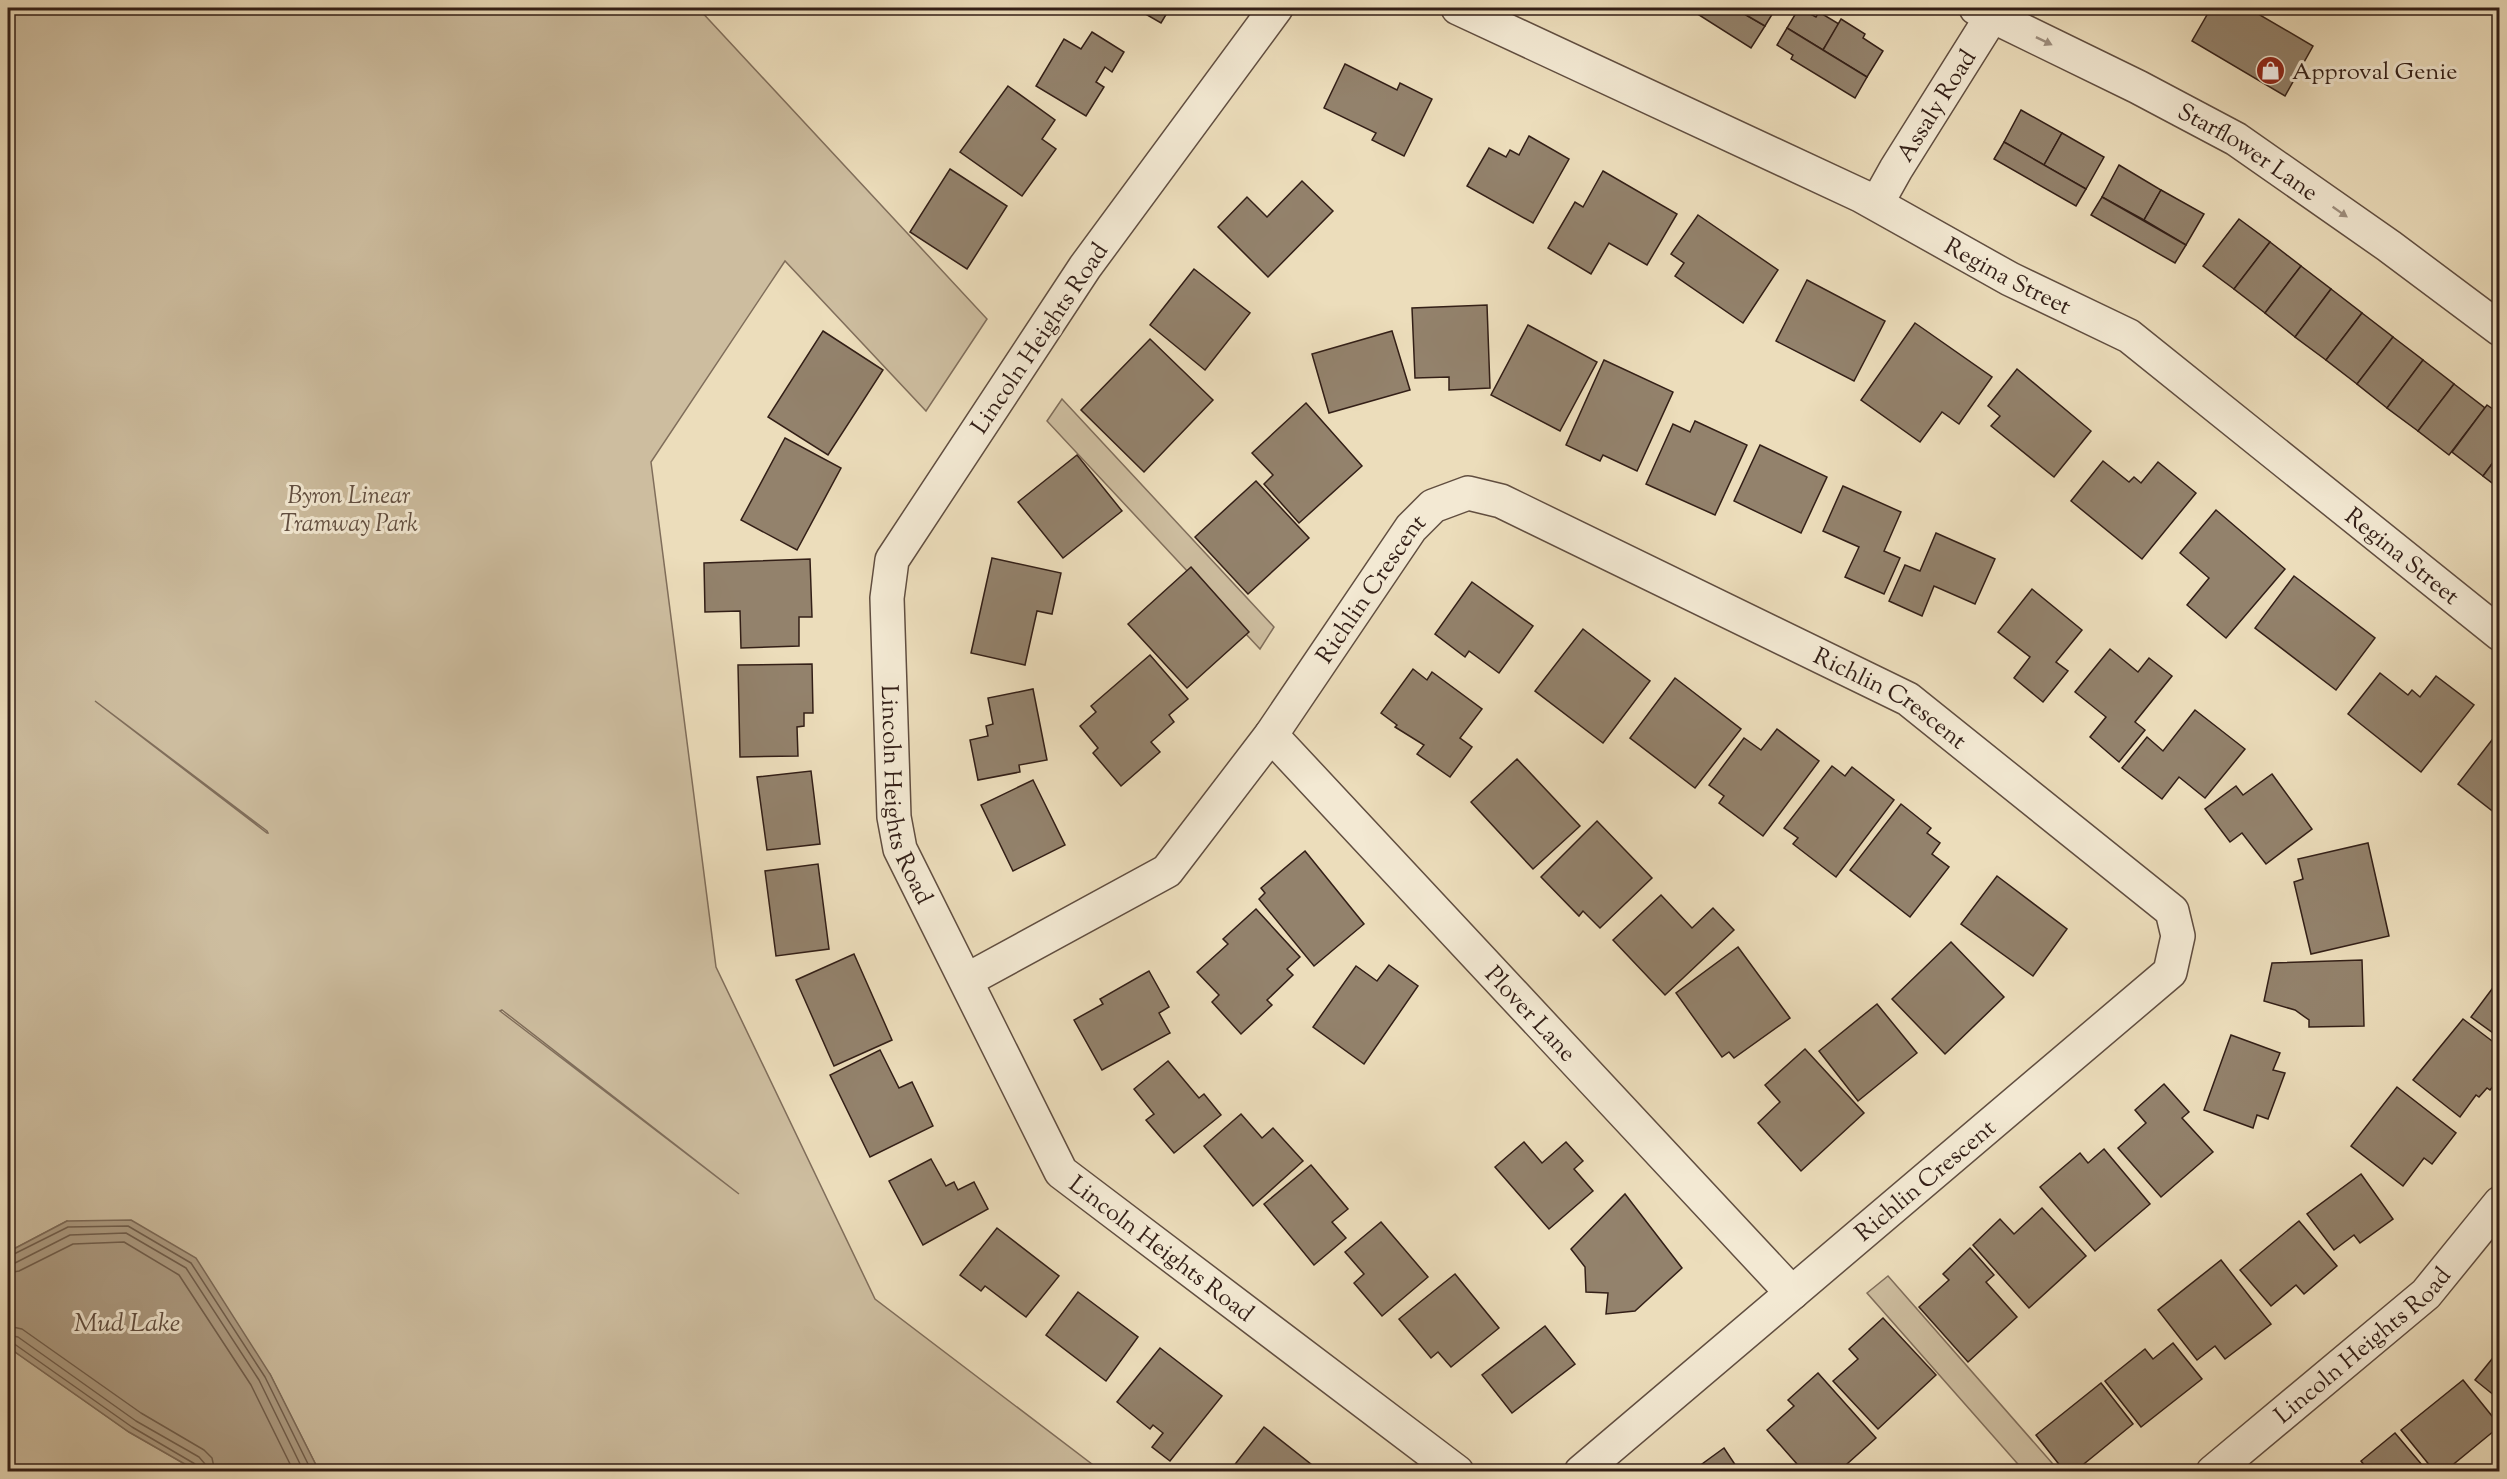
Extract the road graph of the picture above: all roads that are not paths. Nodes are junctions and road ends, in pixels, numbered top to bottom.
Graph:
1 (1276, 8) edge
2 (1458, 8) edge
3 (1988, 10) edge
4 (1877, 203) junction
5 (2499, 328) edge
6 (2499, 634) edge
7 (1271, 735) junction
8 (967, 980) junction
9 (2499, 1203) edge
10 (1792, 1293) junction
11 (1457, 1472) edge
12 (1581, 1472) edge
13 (2212, 1472) edge

1 - 8 street, Lincoln Heights Road
2 - 4 street, Regina Street
3 - 4 street, Assaly Road
3 -> 5 street, Starflower Lane
4 - 6 street, Regina Street
7 - 8 street, Richlin Crescent
7 - 10 street, Plover Lane
7 - 10 street, Richlin Crescent
8 - 11 street, Lincoln Heights Road
9 - 13 street, Lincoln Heights Road
10 - 12 street, Richlin Crescent

